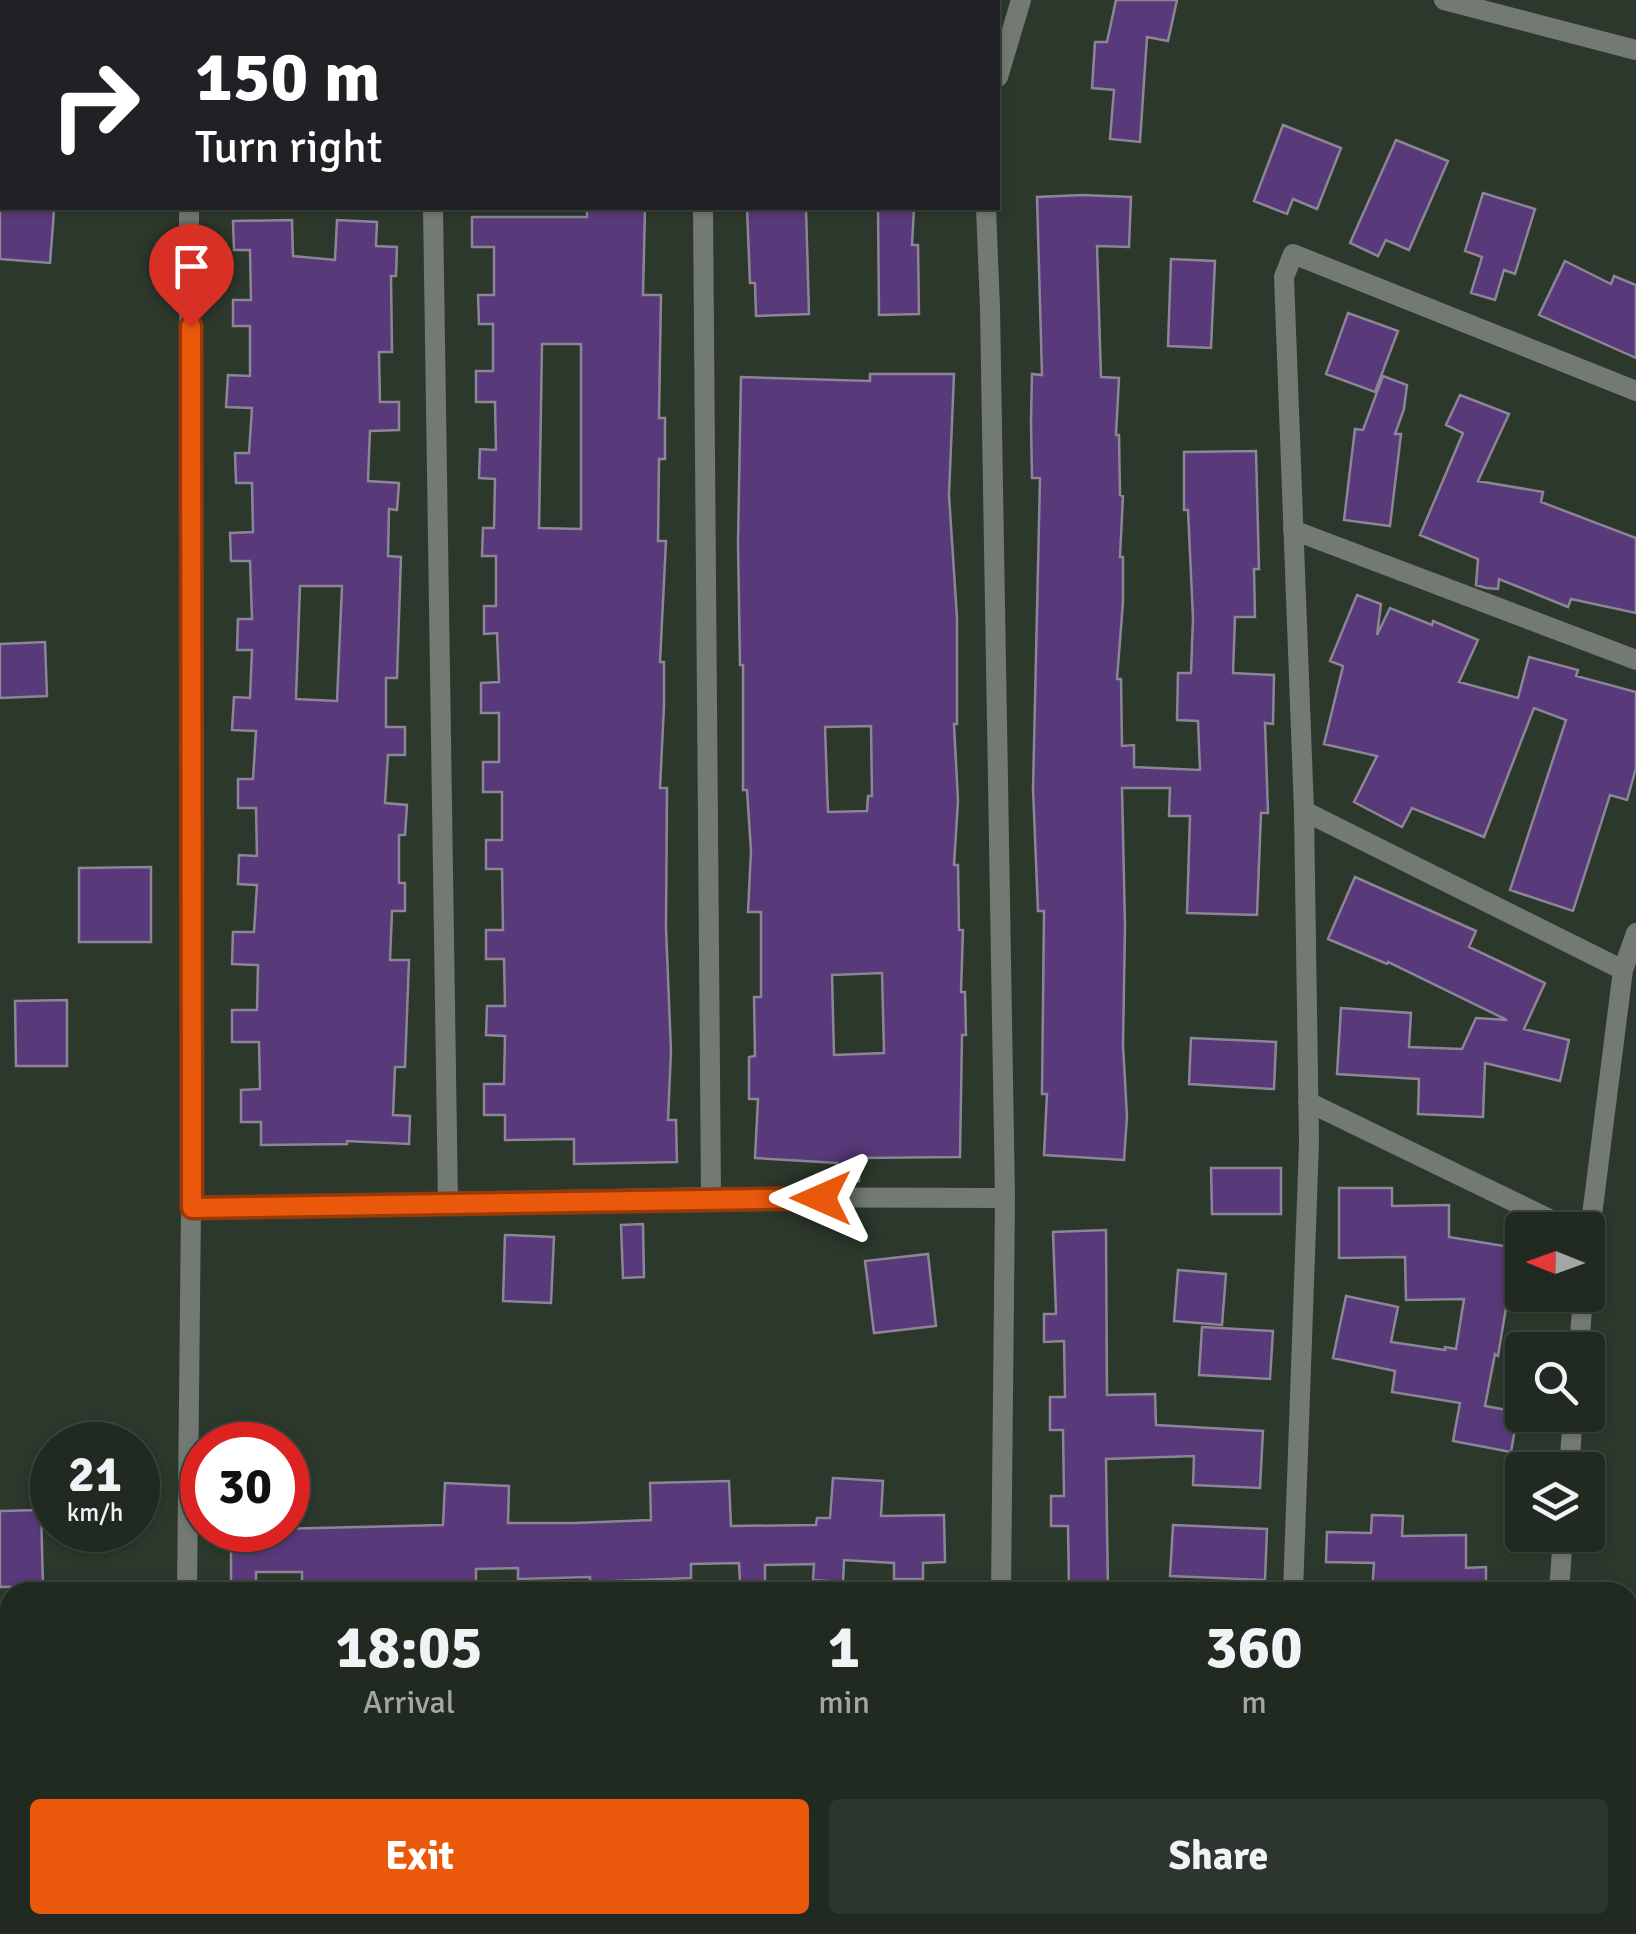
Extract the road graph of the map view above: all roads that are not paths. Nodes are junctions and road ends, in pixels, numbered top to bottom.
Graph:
1 (1021, 0) edge
2 (1444, 0) edge
3 (1636, 50) edge
4 (1000, 70) edge
5 (190, 210) edge
6 (433, 210) edge
7 (703, 210) edge
8 (986, 210) edge
9 (1636, 392) edge
10 (1293, 530) junction
11 (1636, 660) edge
12 (1304, 811) junction
13 (1636, 932) edge
14 (1623, 970) junction
15 (1308, 1102) junction
16 (711, 1198) junction
17 (1005, 1198) junction
18 (448, 1203) junction
19 (192, 1208) junction
20 (1535, 1212) edge
21 (1591, 1212) edge
22 (1562, 1552) edge
23 (187, 1582) edge
24 (1001, 1582) edge
25 (1293, 1582) edge
26 (1559, 1582) edge

1 - 4 street
2 - 3 street
5 - 19 street
6 - 18 street
7 - 16 street
8 - 17 street
9 - 10 street
10 - 11 street
10 - 12 street
12 - 14 street
12 - 15 street
13 - 14 street
14 - 21 street
15 - 20 street
15 - 25 street
16 - 17 street
16 - 18 street
17 - 24 street
18 - 19 street
19 - 23 street
22 - 26 street

